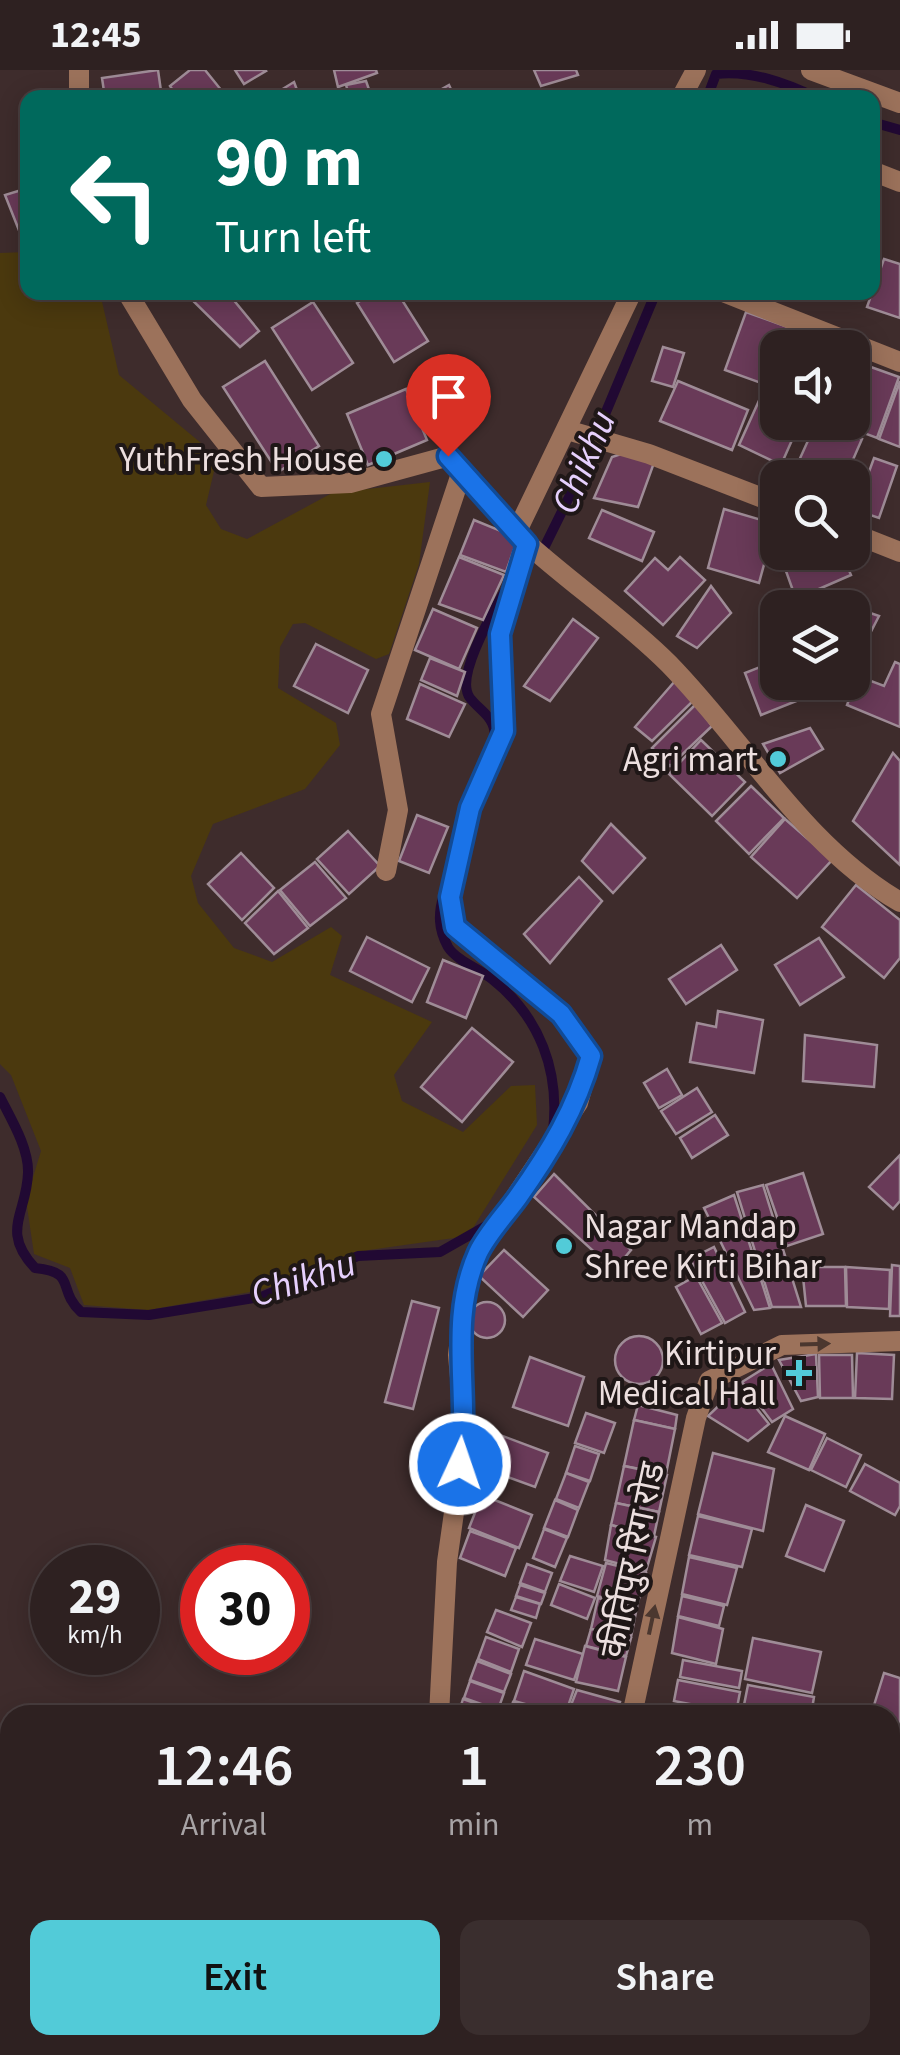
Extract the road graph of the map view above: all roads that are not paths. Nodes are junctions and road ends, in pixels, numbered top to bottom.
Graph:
1 (811, 70) edge
2 (867, 90) edge
3 (133, 300) edge
4 (628, 300) edge
5 (743, 300) edge
6 (900, 362) edge
7 (567, 430) junction
8 (462, 471) junction
9 (760, 497) edge
10 (522, 538) junction
11 (870, 540) edge
12 (900, 552) edge
13 (386, 870) dead end
14 (900, 902) edge
15 (900, 1341) edge
16 (440, 1705) edge
17 (634, 1705) edge

1 - 2 street
3 - 8 street
4 - 7 street
5 - 6 street
7 - 9 street
7 - 10 street
8 - 10 street
8 - 13 street
10 - 14 street
10 - 16 street
11 - 12 street
17 -> 15 street, कीर्तिपुर रिंग रोड

